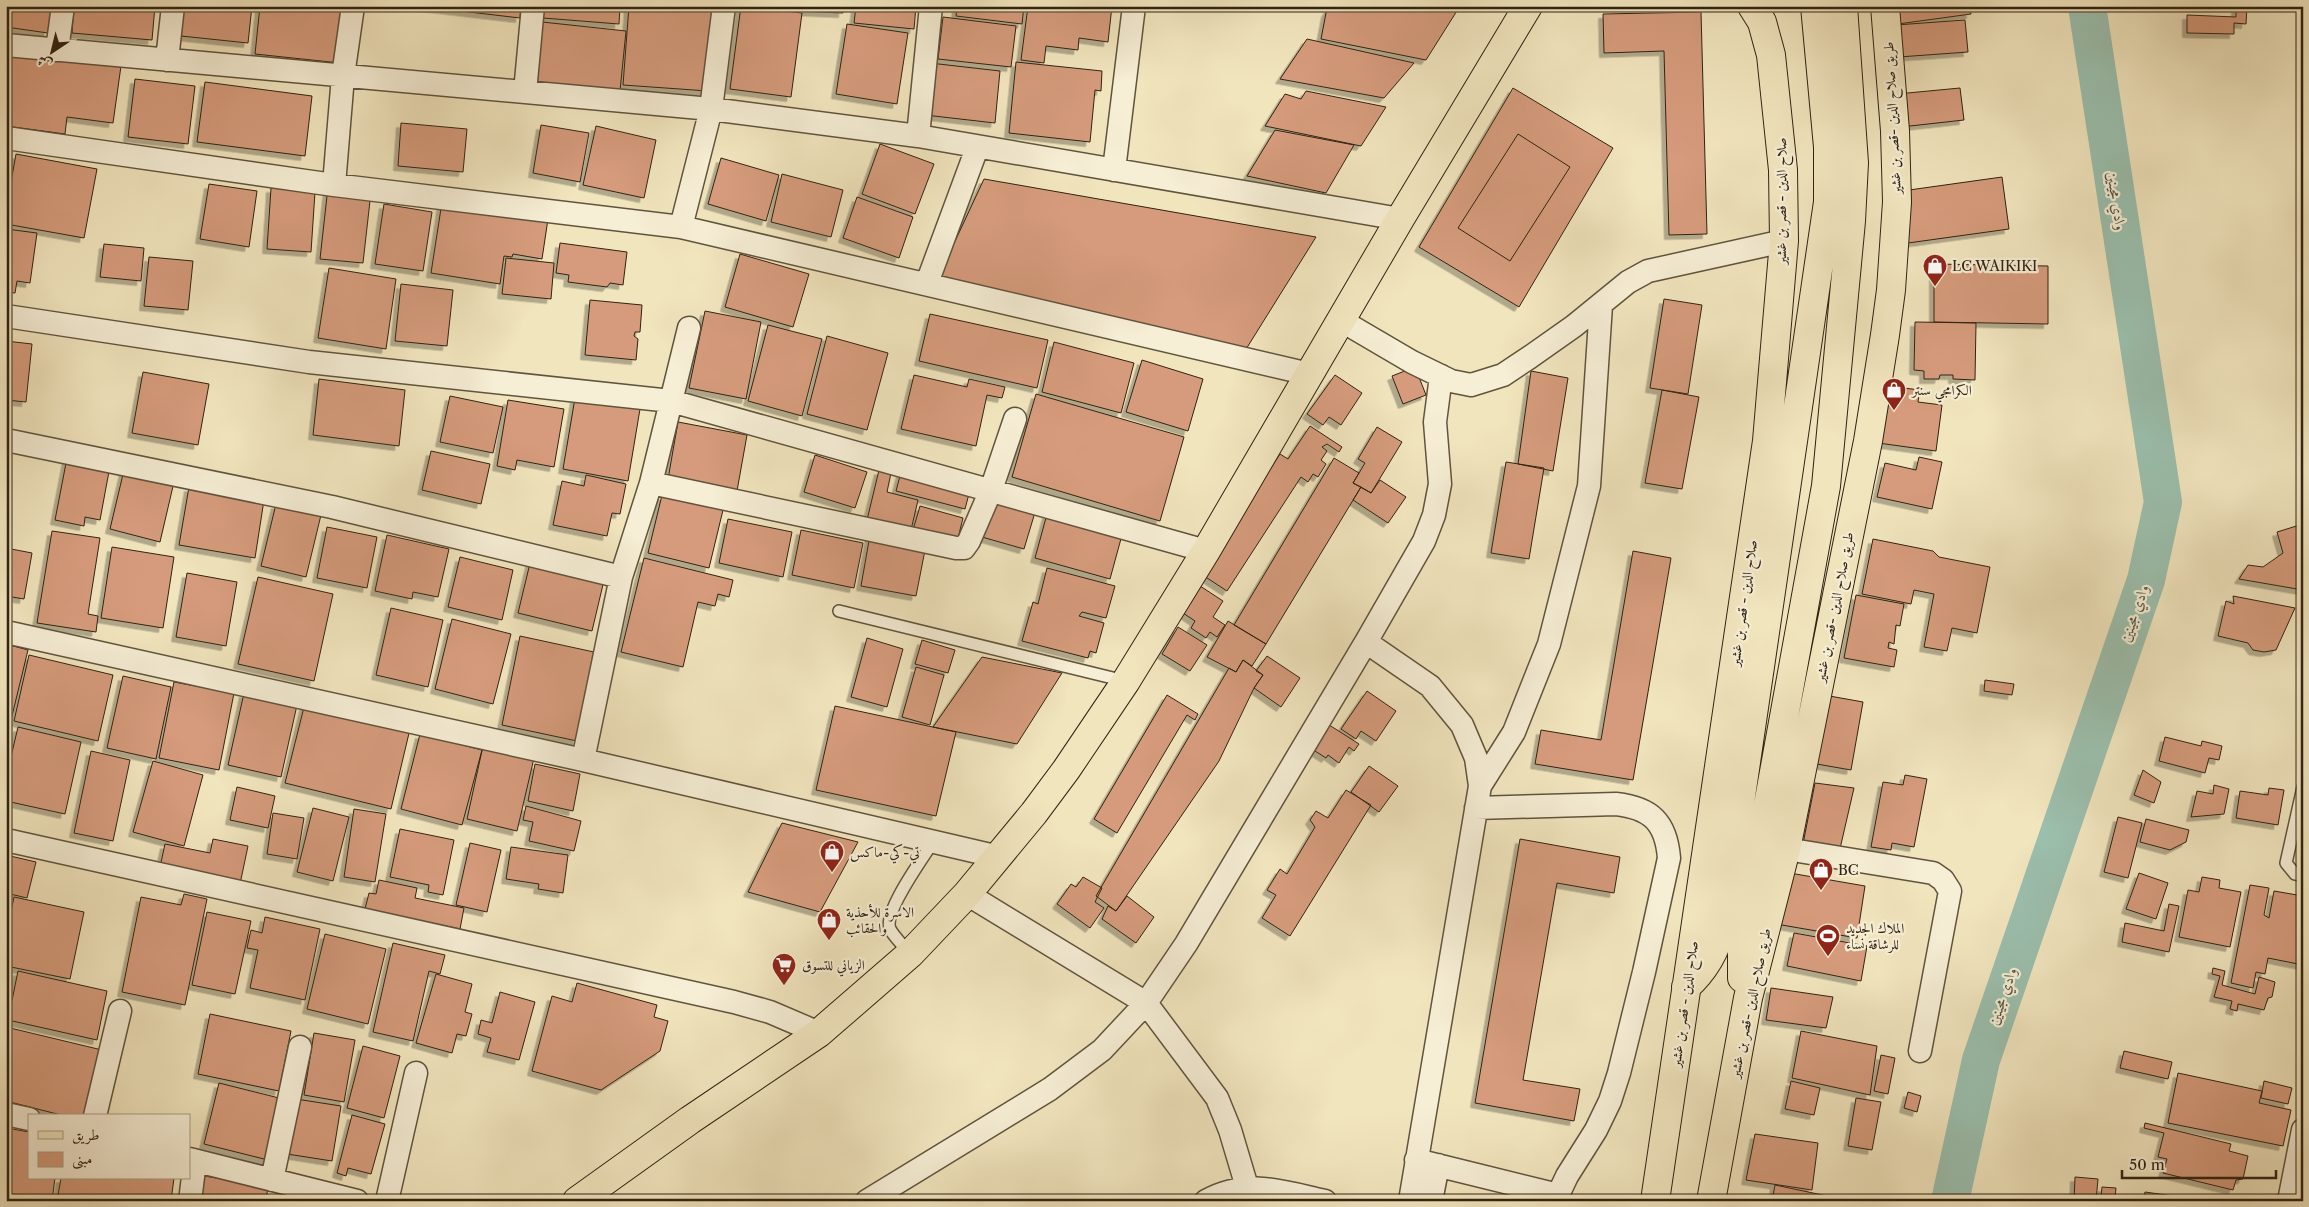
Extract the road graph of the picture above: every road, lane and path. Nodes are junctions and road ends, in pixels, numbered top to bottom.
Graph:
1 (63, 6) edge
2 (173, 6) edge
3 (353, 6) edge
4 (533, 6) edge
5 (724, 6) edge
6 (931, 6) edge
7 (1134, 6) edge
8 (1528, 6) edge
9 (1752, 6) edge
10 (1815, 6) edge
11 (1843, 6) edge
12 (1884, 6) edge
13 (6, 45) edge
14 (57, 50) junction
15 (167, 60) junction
16 (343, 76) junction
17 (525, 92) junction
18 (711, 109) junction
19 (918, 136) junction
20 (6, 138) edge
21 (977, 148) junction
22 (1114, 170) junction
23 (334, 185) junction
24 (1400, 219) junction
25 (681, 227) junction
26 (1784, 241) junction
27 (927, 284) junction
28 (1601, 305) junction
29 (6, 316) edge
30 (1342, 321) junction
31 (688, 328) dead end
32 (1309, 374) junction
33 (1441, 376) junction
34 (671, 400) junction
35 (1015, 419) dead end
36 (6, 440) edge
37 (650, 483) junction
38 (991, 490) junction
39 (1206, 551) junction
40 (621, 577) junction
41 (840, 611) dead end
42 (6, 632) edge
43 (1366, 642) junction
44 (1126, 681) junction
45 (583, 760) junction
46 (1480, 786) junction
47 (2303, 787) edge
48 (1476, 808) junction
49 (6, 840) edge
50 (933, 842) junction
51 (1786, 849) junction
52 (999, 856) junction
53 (2303, 876) edge
54 (967, 894) junction
55 (910, 954) junction
56 (1686, 987) junction
57 (1748, 998) junction
58 (1146, 1003) junction
59 (120, 1011) dead end
60 (819, 1033) junction
61 (300, 1047) dead end
62 (1920, 1051) dead end
63 (416, 1072) dead end
64 (6, 1114) edge
65 (95, 1114) edge
66 (28, 1119) edge
67 (2303, 1130) edge
68 (192, 1160) edge
69 (1416, 1160) junction
70 (1438, 1165) junction
71 (272, 1180) junction
72 (1247, 1187) junction
73 (1559, 1198) edge
74 (190, 1201) edge
75 (357, 1201) edge
76 (387, 1201) edge
77 (578, 1201) edge
78 (866, 1201) edge
79 (1206, 1201) edge
80 (1325, 1201) edge
81 (1410, 1201) edge
82 (1431, 1201) edge
83 (1655, 1201) edge
84 (1711, 1201) edge
85 (2289, 1201) edge

1 - 14 street
2 - 15 street
3 - 16 street
4 - 17 street
5 - 18 street
6 - 19 street
7 - 22 street
8 - 24 main road
9 - 26 main road, صلاح الدين - قصر بن غشير
10 - 56 main road
11 - 57 main road
12 - 51 main road, طريق صلاح الدين -قصر بن غشير
13 - 14 street
14 - 15 street
15 - 16 street
16 - 17 street
16 - 23 street
17 - 18 street
18 - 19 street
18 - 25 street
19 - 21 street
20 - 23 street
21 - 22 street
21 - 27 street
22 - 24 street
23 - 25 street
24 - 30 main road
25 - 27 street
26 - 28 street
26 - 56 main road, صلاح الدين - قصر بن غشير
27 - 32 street
28 - 33 street
28 - 46 street
29 - 34 street
30 - 32 main road
30 - 33 street
31 - 34 street
32 - 39 main road
33 - 43 street
34 - 37 street
34 - 38 street
35 - 38 street
36 - 40 street
37 - 38 street
37 - 40 street
38 - 39 street
39 - 44 main road
40 - 45 street
41 - 44 lane
42 - 45 street
43 - 46 street
43 - 58 street
44 - 52 main road
45 - 50 street
46 - 48 street
47 - 53 lane
48 - 69 street
48 - 73 street
49 - 60 street
50 - 52 street
50 - 55 lane
51 - 57 main road, طريق صلاح الدين -قصر بن غشير
51 - 62 street
52 - 54 main road
54 - 55 main road
54 - 58 street
55 - 60 main road
56 - 83 main road, صلاح الدين - قصر بن غشير
57 - 84 main road, طريق صلاح الدين -قصر بن غشير
58 - 72 street
58 - 78 street
59 - 65 street
60 - 77 main road
61 - 71 street
63 - 76 street
64 - 66 street
67 - 85 street
68 - 71 street
68 - 74 street
69 - 70 street
69 - 81 street
70 - 73 street
70 - 82 street
71 - 75 street
72 - 79 street
72 - 80 street

